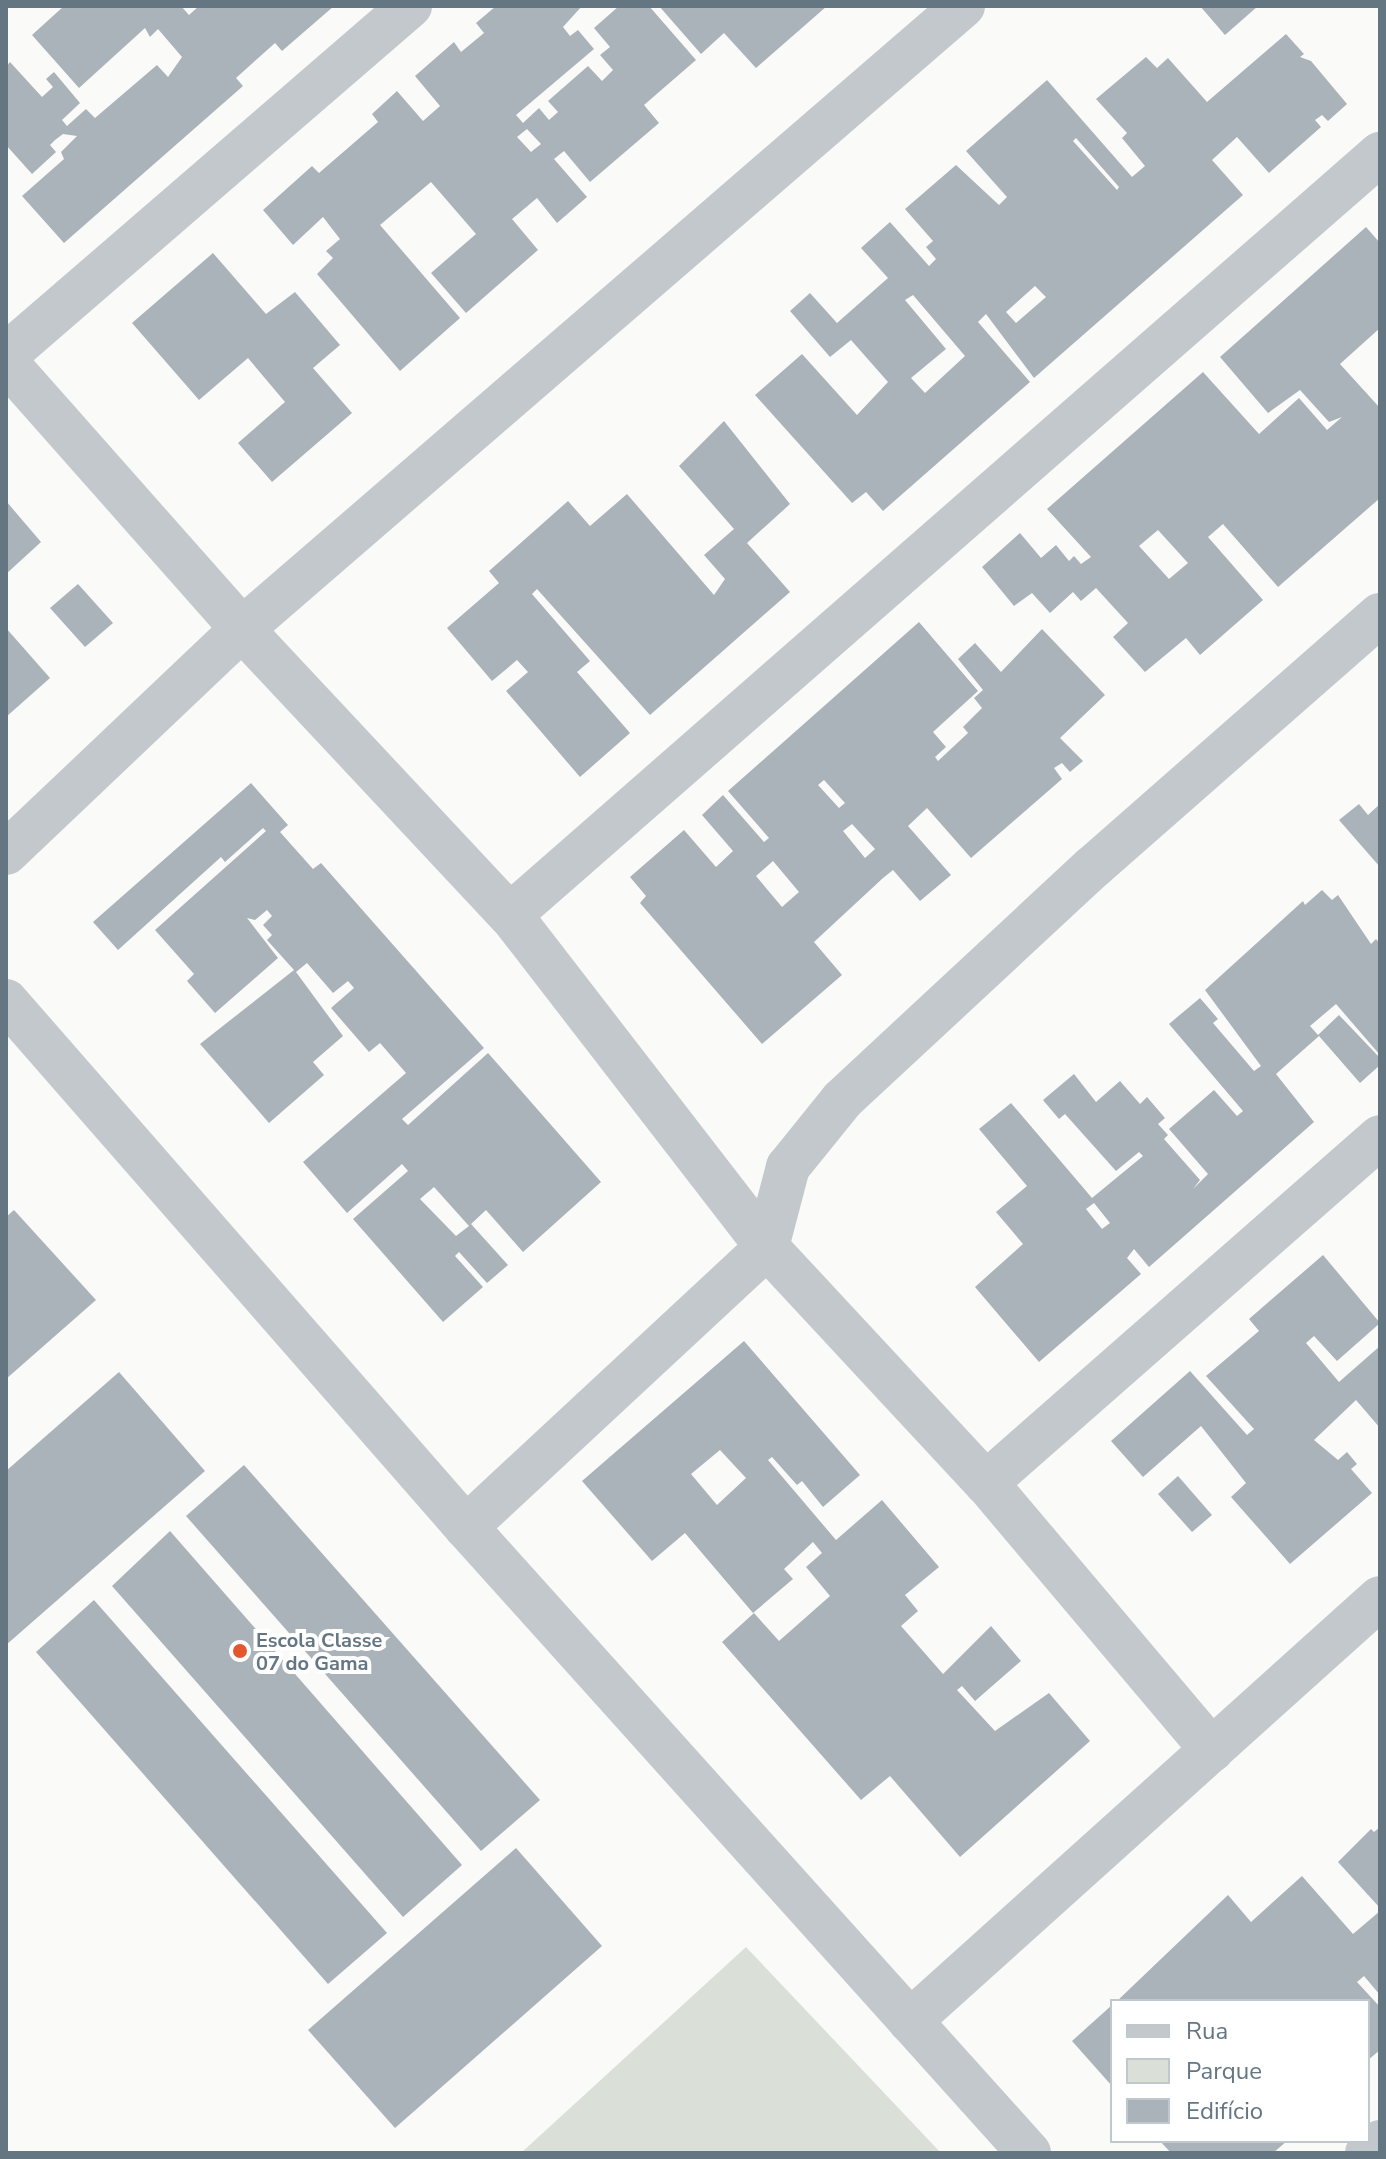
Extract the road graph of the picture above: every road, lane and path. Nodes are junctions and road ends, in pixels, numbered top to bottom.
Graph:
1 (410, 6) edge
2 (963, 6) edge
3 (1380, 154) edge
4 (6, 355) edge
5 (6, 362) edge
6 (1380, 615) edge
7 (242, 629) junction
8 (6, 853) edge
9 (510, 915) junction
10 (6, 1001) edge
11 (1380, 1137) edge
12 (767, 1247) junction
13 (986, 1483) junction
14 (466, 1527) junction
15 (1380, 1598) edge
16 (1212, 1750) junction
17 (910, 2021) junction
18 (1380, 2142) edge
19 (1029, 2153) edge
20 (1367, 2153) edge

1 - 4 street
2 - 7 street
3 - 9 street
5 - 7 street
6 - 12 street
7 - 8 street
7 - 9 street
9 - 12 street
10 - 14 street
11 - 13 street
12 - 13 street
12 - 14 street
13 - 16 street
14 - 17 street
15 - 16 street
16 - 17 street
17 - 19 street
18 - 20 street

